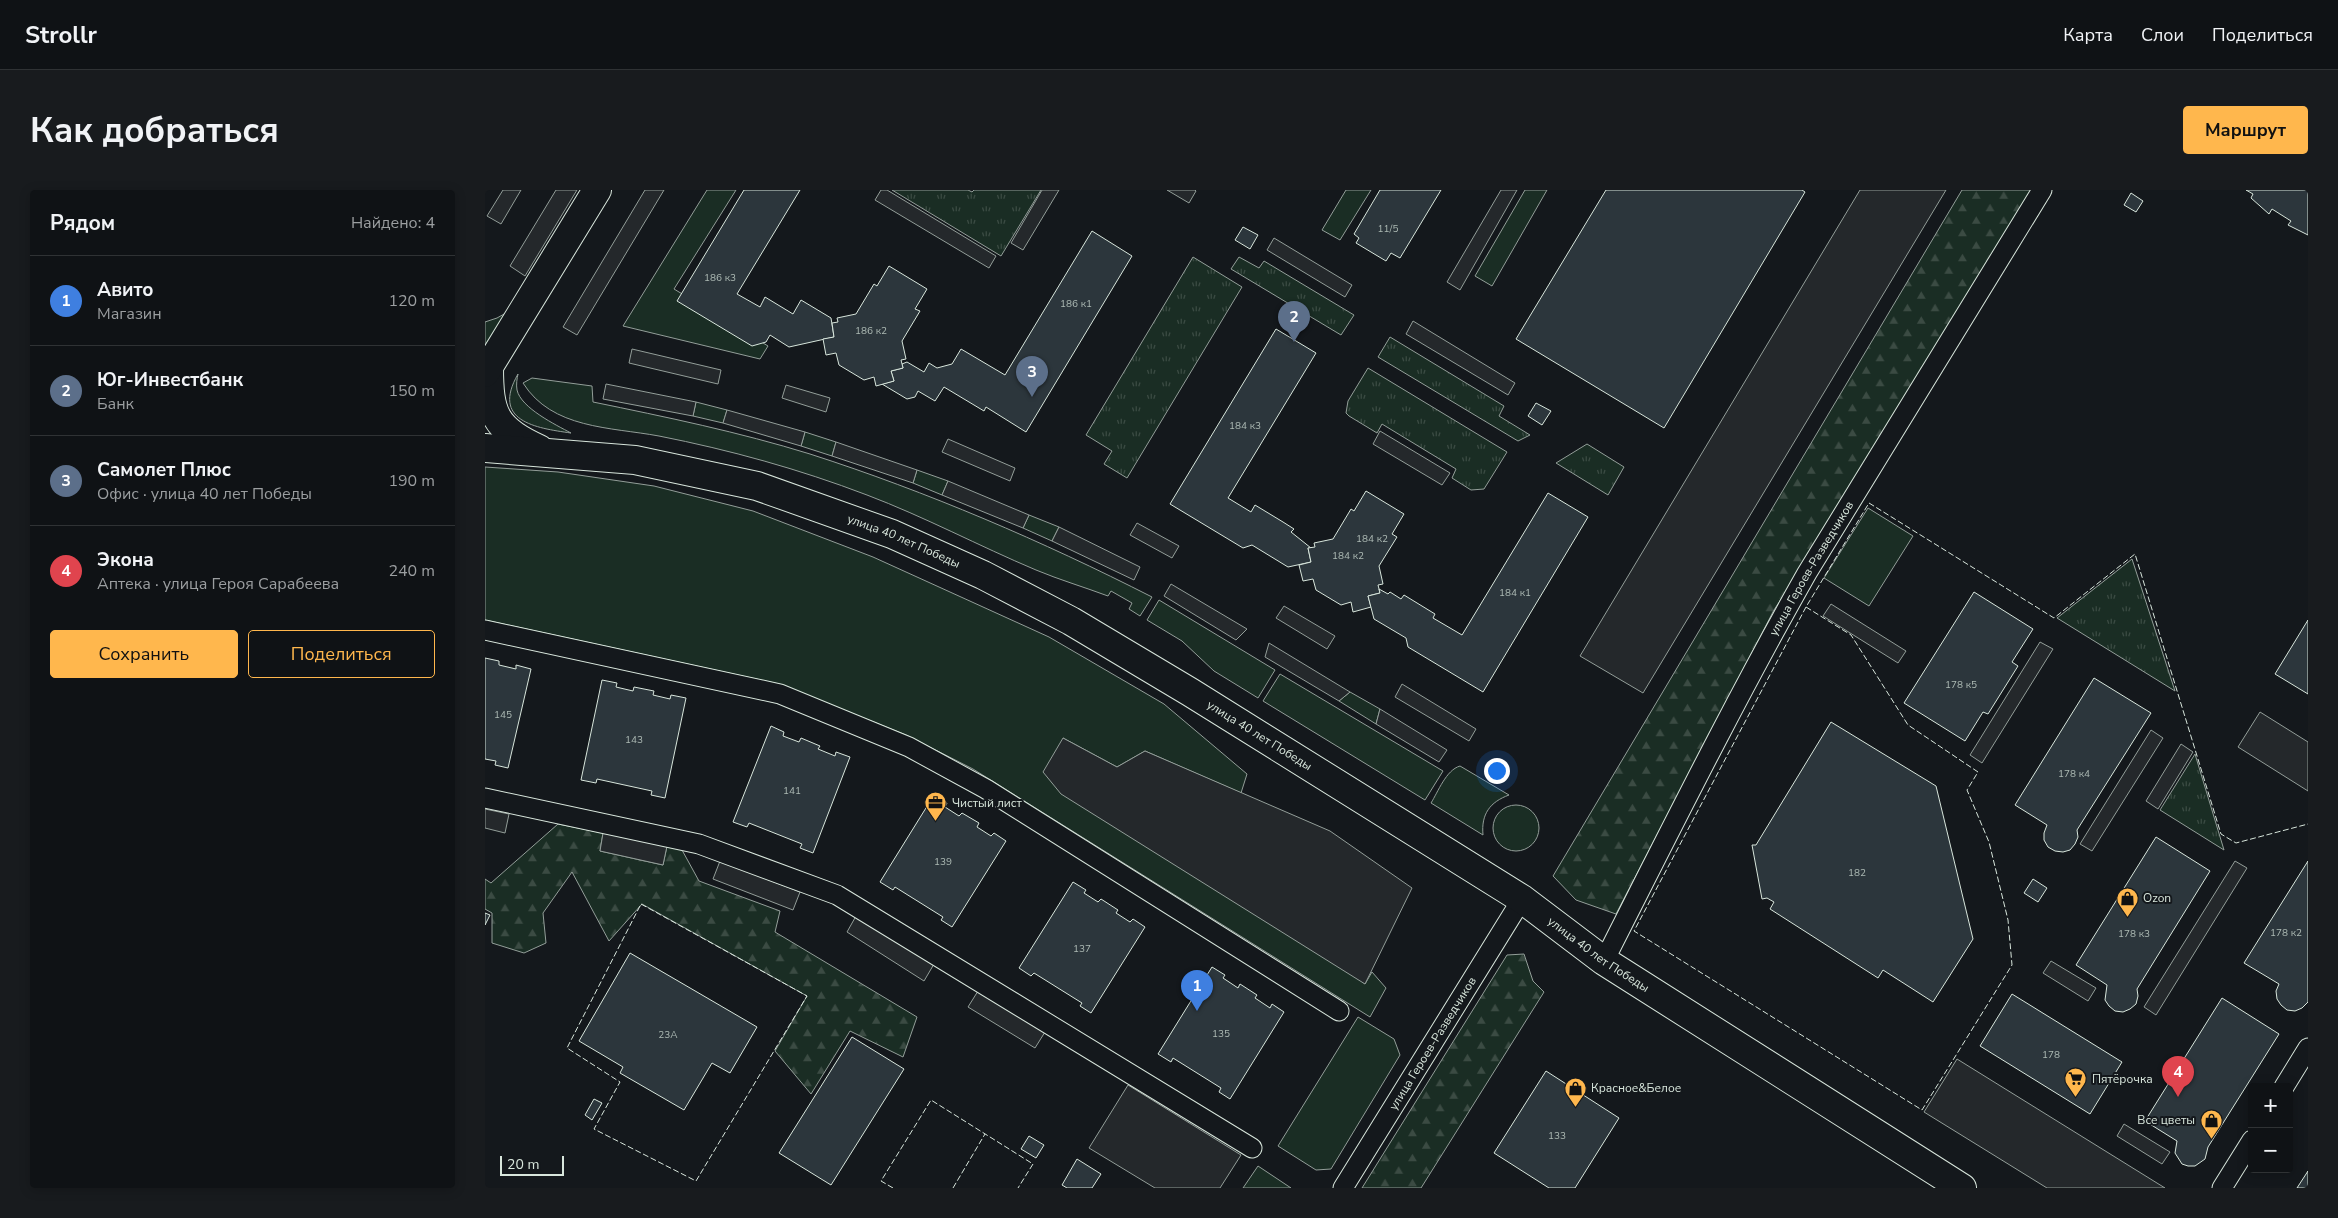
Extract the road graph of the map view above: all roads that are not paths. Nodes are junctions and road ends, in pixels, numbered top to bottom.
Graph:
1 (597, 190) edge
2 (2042, 190) edge
3 (487, 369) edge
4 (485, 448) edge
5 (545, 452) junction
6 (485, 630) edge
7 (485, 798) edge
8 (1522, 899) junction
9 (1603, 961) junction
10 (1339, 1011) dead end
11 (2308, 1048) edge
12 (2286, 1083) edge
13 (2248, 1146) edge
14 (1252, 1148) dead end
15 (1343, 1188) edge
16 (1962, 1188) edge
17 (2222, 1188) edge

1 - 3 street
2 - 9 street, улица Героев-Разведчиков
3 - 5 street
4 - 5 street, улица 40 лет Победы
5 - 8 street, улица 40 лет Победы
6 - 10 street
7 - 14 street
8 - 9 street, улица 40 лет Победы
8 - 15 street, улица Героев-Разведчиков
9 - 16 street, улица 40 лет Победы
11 - 12 street
13 - 17 street

